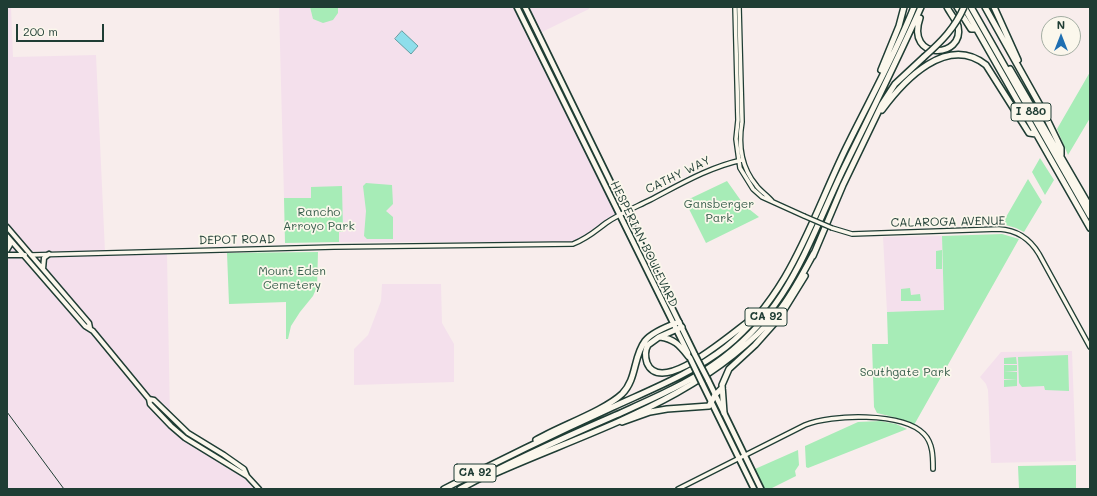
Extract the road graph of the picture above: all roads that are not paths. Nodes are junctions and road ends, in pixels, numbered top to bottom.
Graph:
1 (517, 7) edge
2 (525, 7) edge
3 (734, 7) edge
4 (739, 7) edge
5 (904, 7) edge
6 (914, 7) edge
7 (922, 7) edge
8 (947, 7) edge
9 (957, 7) edge
10 (964, 7) edge
11 (971, 7) edge
12 (975, 7) edge
13 (985, 7) edge
14 (994, 7) edge
15 (976, 29) junction
16 (879, 80) junction
17 (1033, 92) junction
18 (875, 119) junction
19 (1036, 134) junction
20 (1061, 156) junction
21 (740, 161) junction
22 (1090, 207) edge
23 (626, 213) junction
24 (620, 216) junction
25 (1090, 216) edge
26 (7, 227) edge
27 (1090, 228) edge
28 (7, 236) edge
29 (7, 250) edge
30 (814, 253) junction
31 (49, 254) junction
32 (7, 255) edge
33 (24, 255) junction
34 (31, 255) junction
35 (44, 270) junction
36 (64, 302) junction
37 (80, 312) junction
38 (759, 315) junction
39 (673, 324) junction
40 (680, 324) junction
41 (90, 328) junction
42 (675, 330) junction
43 (659, 337) junction
44 (1090, 347) edge
45 (690, 357) junction
46 (722, 388) junction
47 (715, 395) junction
48 (712, 404) junction
49 (724, 413) junction
50 (596, 431) junction
51 (744, 455) junction
52 (506, 457) junction
53 (739, 458) junction
54 (933, 469) dead end
55 (259, 489) edge
56 (444, 489) edge
57 (460, 489) edge
58 (678, 489) edge
59 (754, 489) edge
60 (761, 489) edge

1 - 24 main road, HESPERIAN BOULEVARD
2 - 23 main road, HESPERIAN BOULEVARD
3 - 21 street, CALAROGA AVENUE
4 - 21 street, CALAROGA AVENUE
5 - 16 highway
6 - 16 highway, CA 92
7 - 8 highway
7 - 57 highway, CA 92
9 - 15 highway
10 - 15 highway, I 880
10 - 18 highway, bridge
11 - 25 highway, I 880
12 - 20 highway, I 880
13 - 17 highway
14 - 17 highway
15 - 19 highway, I 880
16 - 38 highway, CA 92
17 - 20 highway
18 - 19 highway
18 - 30 highway
19 - 27 highway, I 880
20 - 22 highway, I 880
21 - 23 street, CATHY WAY
21 - 44 street, CALAROGA AVENUE, bridge
23 - 24 street, DEPOT ROAD
23 - 40 main road, HESPERIAN BOULEVARD
24 - 31 street, DEPOT ROAD
24 - 39 main road, HESPERIAN BOULEVARD
26 - 34 main road
28 - 29 main road
28 - 33 main road
30 - 46 highway
30 - 50 highway
31 - 34 street, DEPOT ROAD
31 - 35 main road
32 - 33 main road, DEPOT ROAD
33 - 34 main road, DEPOT ROAD
33 - 36 main road
34 - 35 main road
35 - 37 main road
36 - 37 main road
36 - 41 main road
37 - 41 main road
38 - 43 highway
38 - 52 highway, CA 92
39 - 40 highway
39 - 42 main road, HESPERIAN BOULEVARD
39 - 52 highway
40 - 42 highway
40 - 47 main road, HESPERIAN BOULEVARD, bridge
41 - 55 main road
42 - 43 highway
42 - 45 main road, HESPERIAN BOULEVARD
43 - 45 highway
45 - 48 main road, HESPERIAN BOULEVARD, bridge
46 - 47 highway
46 - 49 highway
47 - 48 highway
47 - 49 main road, HESPERIAN BOULEVARD
48 - 50 highway
48 - 53 main road, HESPERIAN BOULEVARD
49 - 51 main road, HESPERIAN BOULEVARD
50 - 57 highway
51 - 53 street
51 - 54 street
51 - 60 main road, HESPERIAN BOULEVARD
52 - 56 highway, CA 92
53 - 58 street
53 - 59 main road, HESPERIAN BOULEVARD

